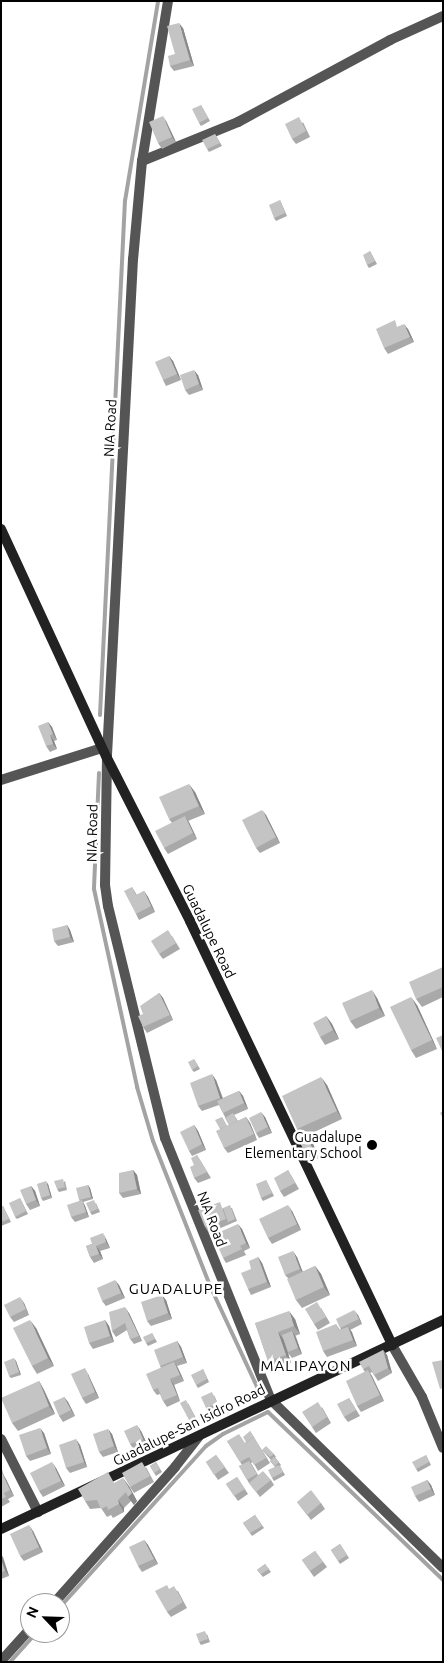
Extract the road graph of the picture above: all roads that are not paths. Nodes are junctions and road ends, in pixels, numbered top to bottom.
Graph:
1 (168, 1) edge
2 (443, 16) edge
3 (142, 161) junction
4 (1, 529) edge
5 (102, 748) junction
6 (107, 758) junction
7 (1, 780) edge
8 (443, 1320) edge
9 (392, 1345) junction
10 (271, 1400) junction
11 (199, 1436) junction
12 (2, 1443) edge
13 (443, 1448) edge
14 (38, 1512) junction
15 (1, 1529) edge
16 (443, 1568) edge
17 (63, 1593) edge
18 (20, 1640) edge
19 (1, 1661) edge

1 - 3 street, NIA Road
2 - 3 street
3 - 6 street, NIA Road
4 - 5 street, Guadalupe Road
5 - 6 street, Guadalupe Road
5 - 7 street
6 - 9 street, Guadalupe Road
6 - 10 street, NIA Road
8 - 9 street, Guadalupe-San Isidro Road
9 - 10 street, Guadalupe-San Isidro Road
9 - 13 street
10 - 11 street, Guadalupe-San Isidro Road
10 - 16 street, NIA Road
11 - 14 street, Guadalupe-San Isidro Road
11 - 17 street
12 - 14 street
14 - 15 street, Guadalupe-San Isidro Road
18 - 19 street

